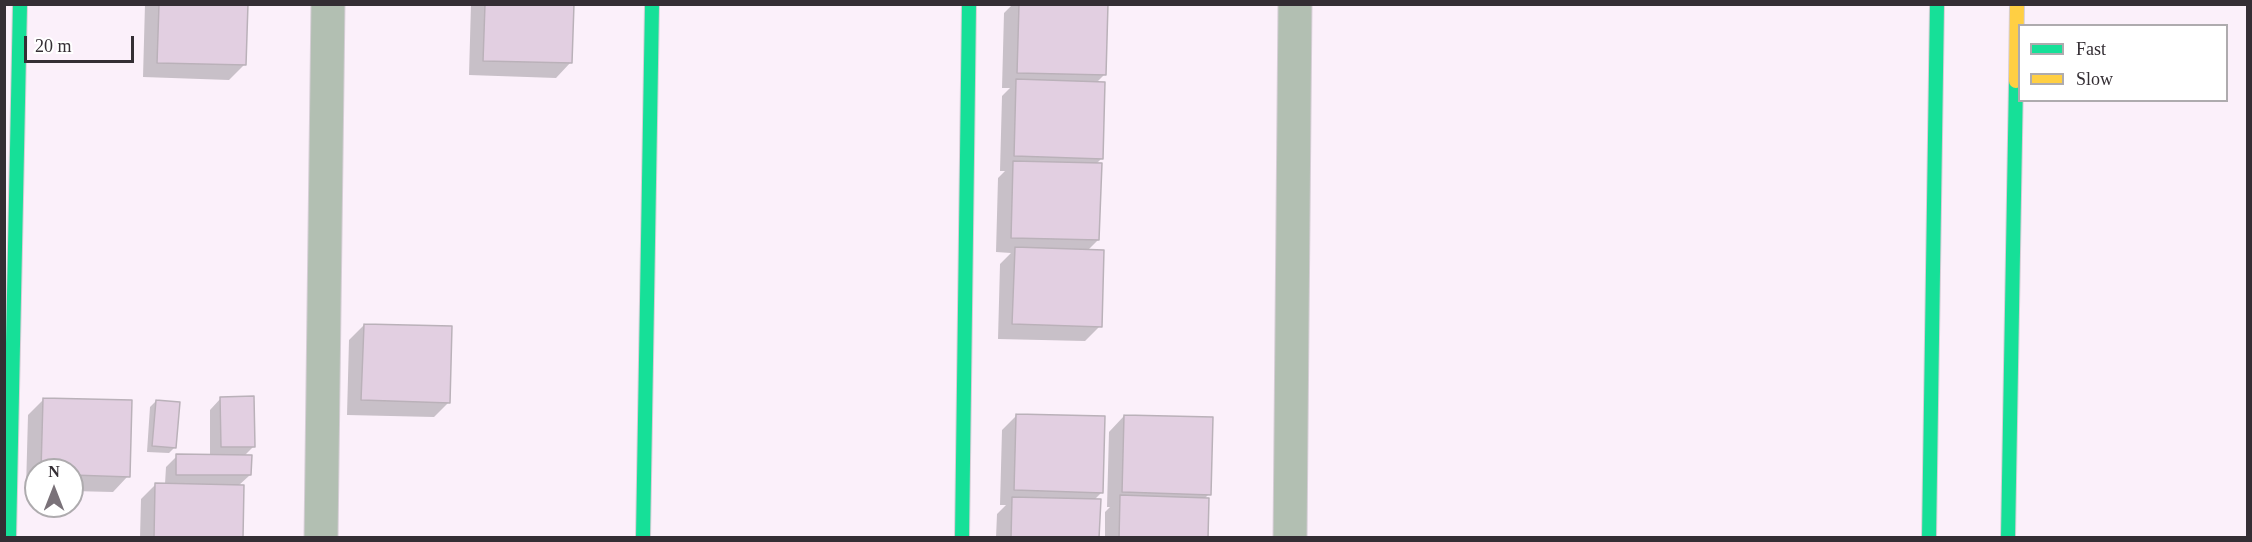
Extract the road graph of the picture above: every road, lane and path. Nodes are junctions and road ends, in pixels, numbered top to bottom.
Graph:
1 (20, 4) edge
2 (328, 4) edge
3 (652, 4) edge
4 (969, 4) edge
5 (1295, 4) edge
6 (1936, 4) edge
7 (2017, 4) edge
8 (9, 537) edge
9 (321, 537) edge
10 (643, 537) edge
11 (962, 537) edge
12 (1290, 537) edge
13 (1929, 537) edge
14 (2008, 537) edge

1 - 8 street
2 - 9 street
3 - 10 street
4 - 11 street
5 - 12 street
6 - 13 street
7 - 14 street

